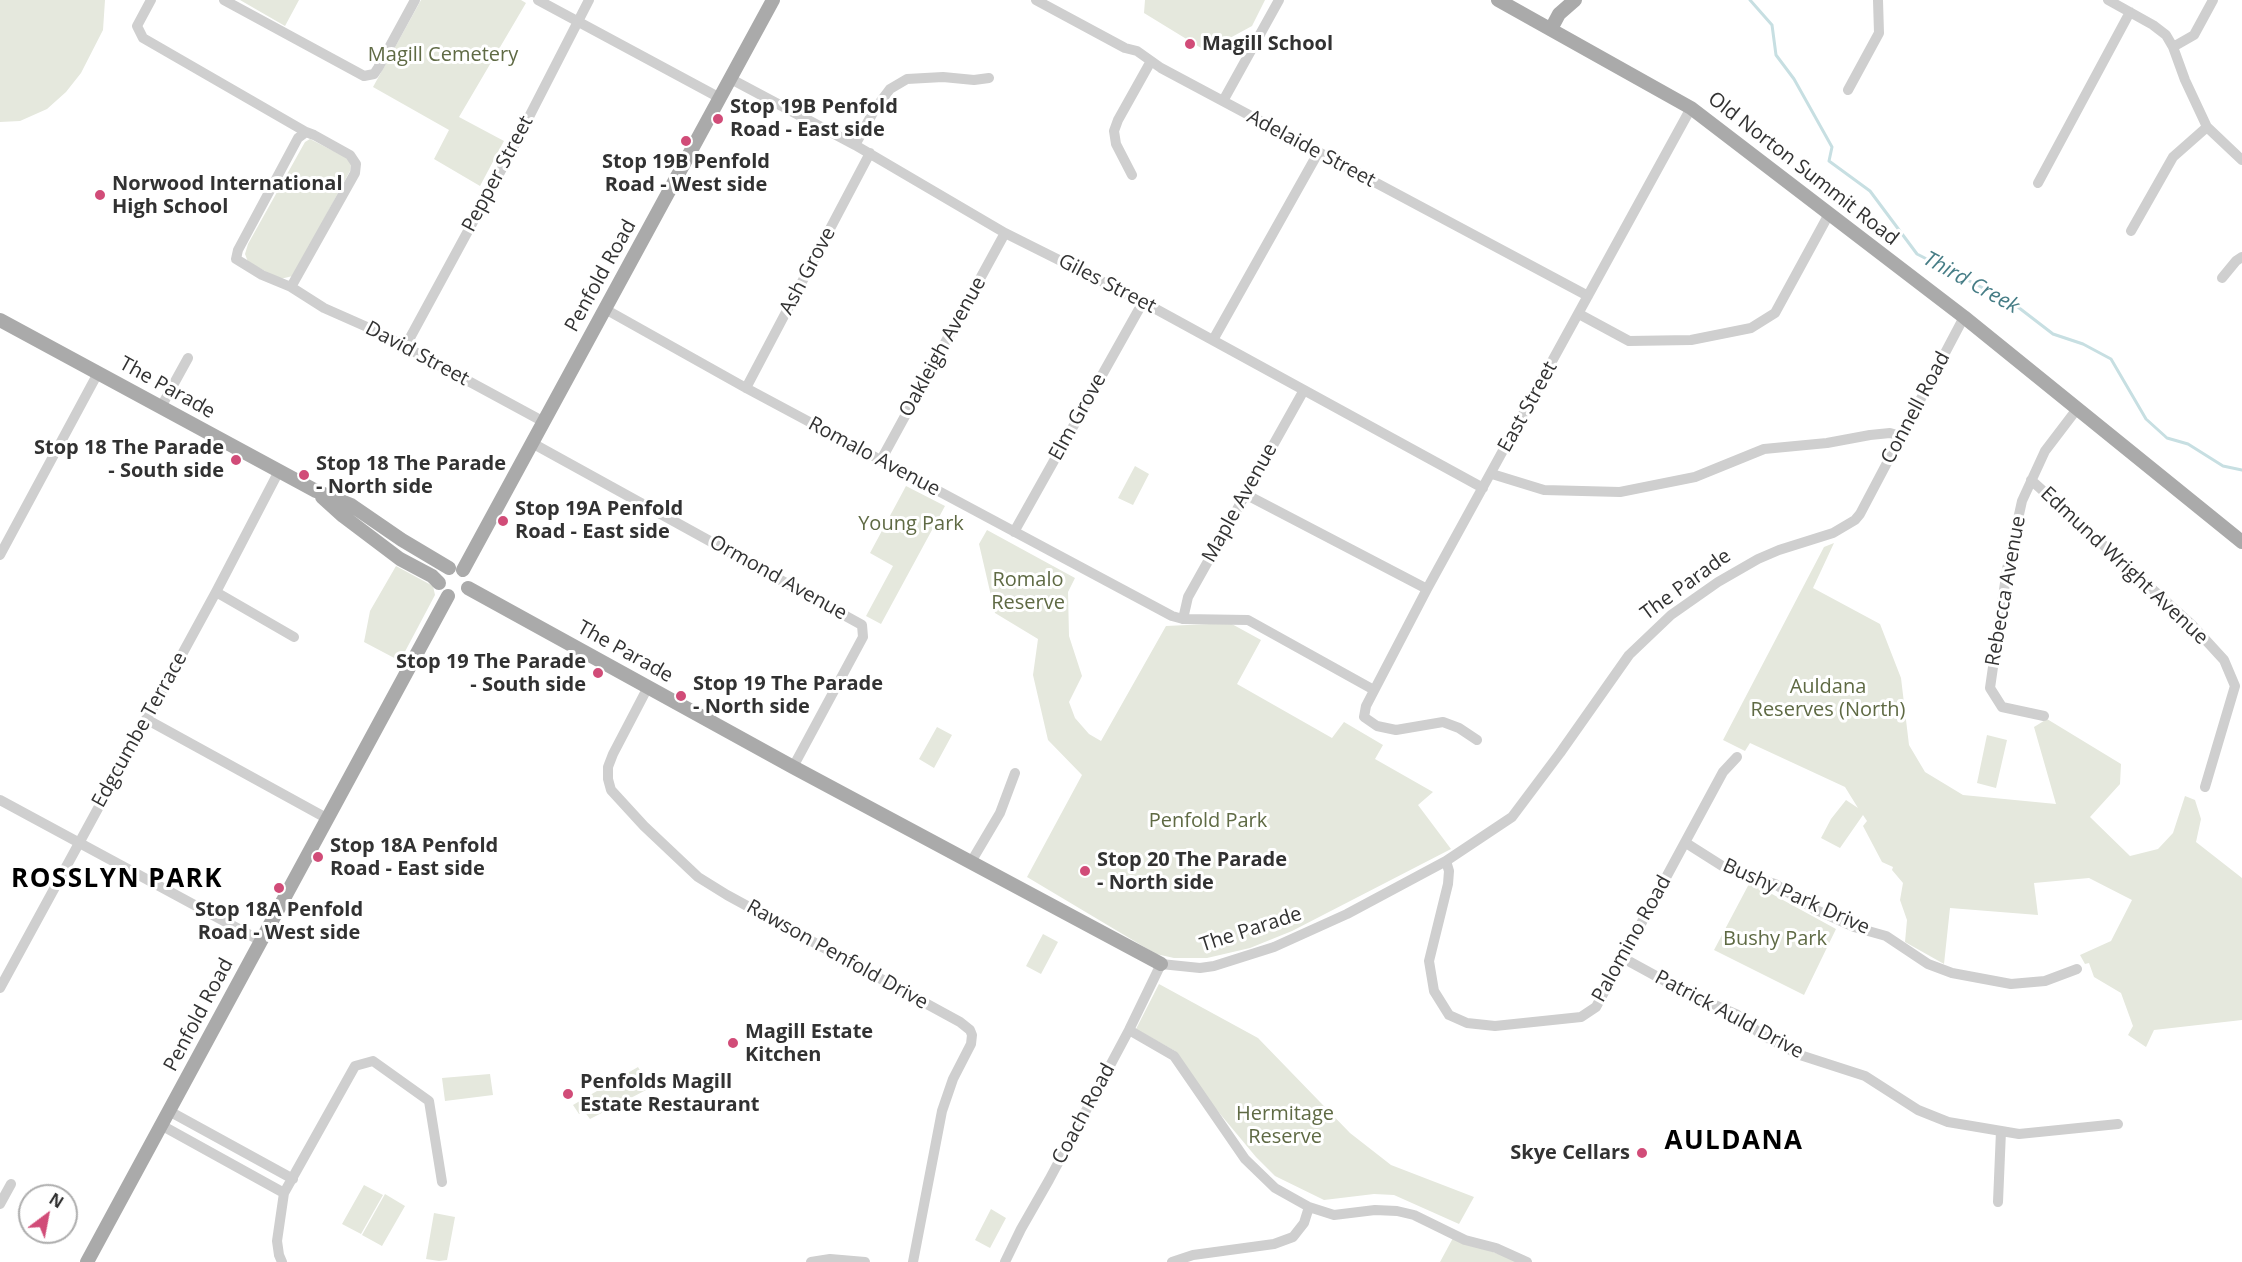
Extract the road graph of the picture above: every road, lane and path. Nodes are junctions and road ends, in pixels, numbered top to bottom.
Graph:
1 (151, 0) edge
2 (224, 0) edge
3 (415, 0) edge
4 (538, 0) edge
5 (589, 0) edge
6 (773, 0) edge
7 (1036, 0) edge
8 (1278, 0) edge
9 (1498, 0) edge
10 (1575, 0) edge
11 (1878, 0) edge
12 (2108, 0) edge
13 (2213, 0) edge
14 (2130, 12) junction
15 (577, 22) junction
16 (1551, 29) junction
17 (2173, 47) junction
18 (1151, 61) junction
19 (989, 78) dead end
20 (731, 79) junction
21 (1848, 90) dead end
22 (720, 98) junction
23 (1223, 102) junction
24 (1691, 108) junction
25 (2207, 127) junction
26 (306, 132) junction
27 (855, 145) junction
28 (870, 153) junction
29 (1318, 153) junction
30 (2242, 160) edge
31 (1132, 175) dead end
32 (2038, 183) dead end
33 (1829, 214) junction
34 (2131, 231) dead end
35 (1005, 233) junction
36 (2242, 257) edge
37 (2222, 278) dead end
38 (291, 287) junction
39 (1588, 296) junction
40 (1143, 302) junction
41 (605, 309) junction
42 (1579, 314) junction
43 (1964, 317) junction
44 (0, 320) edge
45 (1213, 340) junction
46 (405, 346) junction
47 (188, 358) dead end
48 (98, 373) junction
49 (746, 388) junction
50 (1304, 390) junction
51 (161, 407) junction
52 (2078, 409) junction
53 (544, 422) junction
54 (1901, 436) junction
55 (532, 443) junction
56 (881, 460) junction
57 (279, 471) junction
58 (1492, 474) junction
59 (2031, 480) junction
60 (1483, 488) junction
61 (316, 491) junction
62 (1245, 494) junction
63 (1867, 499) joint
64 (1014, 532) junction
65 (2242, 542) edge
66 (0, 555) edge
67 (449, 568) junction
68 (464, 570) junction
69 (439, 583) junction
70 (468, 588) junction
71 (1427, 589) junction
72 (216, 592) junction
73 (448, 596) junction
74 (1183, 619) junction
75 (294, 637) dead end
76 (648, 687) junction
77 (1374, 690) junction
78 (2044, 716) dead end
79 (146, 719) junction
80 (1477, 740) dead end
81 (1737, 757) dead end
82 (793, 767) junction
83 (1015, 773) dead end
84 (2205, 787) dead end
85 (0, 801) edge
86 (328, 819) junction
87 (79, 843) junction
88 (1686, 843) junction
89 (1446, 861) junction
90 (971, 862) junction
91 (261, 941) junction
92 (1623, 958) junction
93 (1161, 964) junction
94 (2077, 969) dead end
95 (0, 988) edge
96 (1129, 1030) junction
97 (169, 1112) junction
98 (2118, 1124) dead end
99 (161, 1125) junction
100 (2001, 1131) junction
101 (293, 1179) junction
102 (442, 1182) dead end
103 (11, 1184) dead end
104 (284, 1192) junction
105 (1998, 1202) dead end
106 (0, 1204) edge
107 (1309, 1207) junction
108 (87, 1262) edge
109 (282, 1262) edge
110 (811, 1262) edge
111 (865, 1262) edge
112 (913, 1262) edge
113 (1005, 1262) edge
114 (1172, 1262) edge
115 (1527, 1262) edge

1 - 26 street
2 - 3 street
4 - 15 street
5 - 15 street, Pepper Street
6 - 20 main road, Penfold Road
7 - 18 street, Adelaide Street
8 - 23 street
9 - 16 main road, Old Norton Summit Road
10 - 16 main road
11 - 21 street
12 - 14 street
13 - 17 street
14 - 17 street
14 - 32 street
15 - 22 street
15 - 46 street, Pepper Street
16 - 24 main road, Old Norton Summit Road
17 - 25 street
18 - 23 street, Adelaide Street
18 - 31 street
19 - 27 street
20 - 22 main road, Penfold Road
20 - 27 street, Giles Street
22 - 41 main road, Penfold Road
23 - 29 street, Adelaide Street
24 - 33 main road, Old Norton Summit Road
24 - 39 street, East Street
25 - 30 street
25 - 34 street
26 - 38 street
26 - 38 street, David Street
27 - 28 street, Giles Street
28 - 35 street, Giles Street
28 - 49 street, Ash Grove
29 - 39 street, Adelaide Street
29 - 45 street
33 - 42 street
33 - 43 main road, Old Norton Summit Road
35 - 40 street, Giles Street
35 - 56 street, Oakleigh Avenue
36 - 37 street
38 - 46 street, David Street
39 - 42 street, East Street
40 - 45 street, Giles Street
40 - 64 street, Elm Grove
41 - 49 street, Romalo Avenue
41 - 53 main road, Penfold Road
42 - 58 street, East Street
43 - 52 main road, Old Norton Summit Road
43 - 54 street, Connell Road
44 - 48 main road, The Parade
45 - 50 street, Giles Street
46 - 53 street, David Street
47 - 51 street
48 - 51 main road, The Parade
48 - 66 street
49 - 56 street, Romalo Avenue
50 - 60 street, Giles Street
50 - 62 street, Maple Avenue
51 - 57 main road, The Parade
52 - 59 street, Rebecca Avenue
52 - 65 main road, Old Norton Summit Road
53 - 55 main road, Penfold Road
54 - 58 street
54 - 63 street, Connell Road
55 - 68 main road, Penfold Road
55 - 82 street, Ormond Avenue
56 - 64 street, Romalo Avenue
57 - 61 main road, The Parade
57 - 72 street, Edgcumbe Terrace
58 - 60 street, East Street
59 - 78 street, Rebecca Avenue
59 - 84 street, Edmund Wright Avenue
60 - 71 street, East Street
61 - 67 main road, The Parade
61 - 69 main road, The Parade
62 - 71 street
62 - 74 street, Maple Avenue
63 - 89 street, The Parade
64 - 74 street, Romalo Avenue
67 - 68 main road
67 - 69 main road
68 - 70 main road
69 - 73 main road
70 - 73 main road
70 - 76 main road, The Parade
71 - 77 street, East Street
72 - 75 street
72 - 79 street, Edgcumbe Terrace
73 - 86 main road, Penfold Road
74 - 77 street, Romalo Avenue
76 - 82 main road, The Parade
76 - 112 street, Rawson Penfold Drive
77 - 80 street, East Street
79 - 86 street
79 - 87 street, Edgcumbe Terrace
81 - 88 street, Palomino Road
82 - 90 main road, The Parade
83 - 90 street
85 - 87 street
86 - 91 main road, Penfold Road
87 - 91 street
87 - 95 street, Edgcumbe Terrace
88 - 92 street, Palomino Road
88 - 94 street, Bushy Park Drive
89 - 92 street, Palomino Road
89 - 93 street, The Parade
90 - 93 main road, The Parade
91 - 97 main road, Penfold Road
92 - 100 street, Patrick Auld Drive
93 - 96 street, Coach Road
96 - 107 street
96 - 113 street, Coach Road
97 - 99 main road, Penfold Road
97 - 101 street
98 - 100 street, Patrick Auld Drive
99 - 104 street
99 - 108 main road, Penfold Road
100 - 105 street
101 - 102 street
101 - 104 street
103 - 106 street
104 - 109 street
107 - 114 street
107 - 115 street
110 - 111 street

